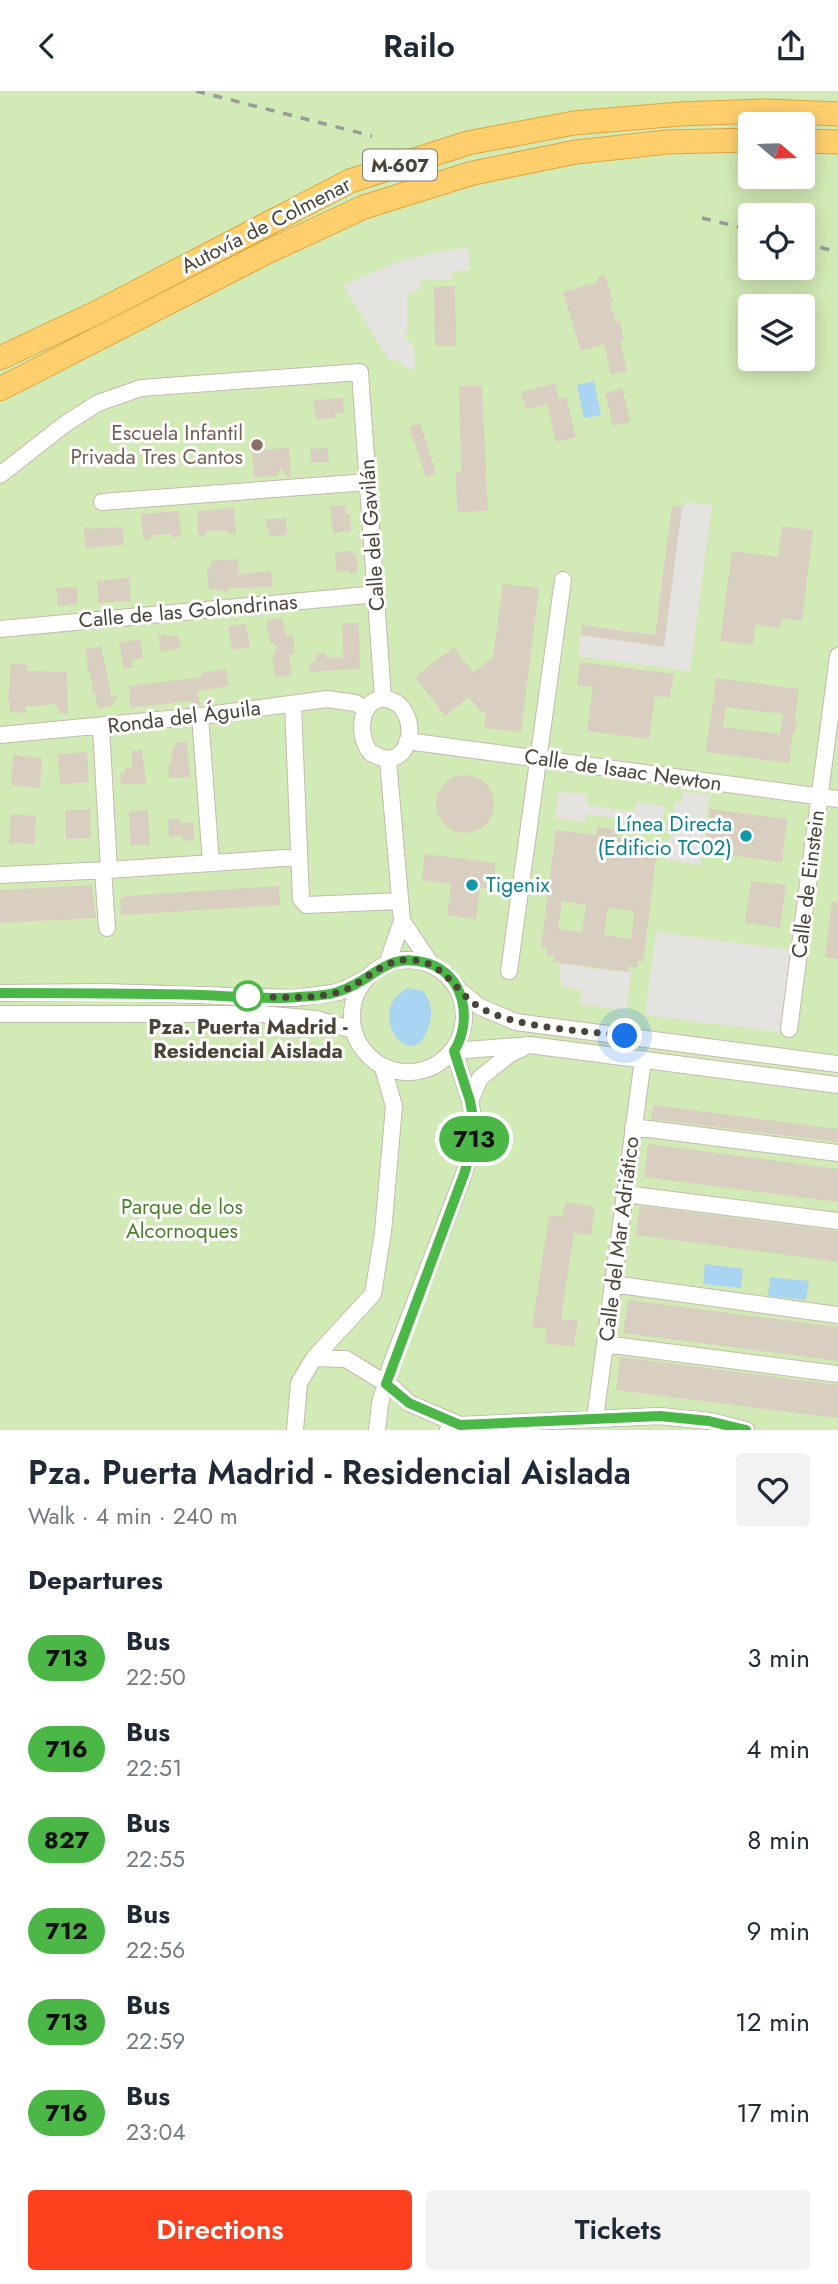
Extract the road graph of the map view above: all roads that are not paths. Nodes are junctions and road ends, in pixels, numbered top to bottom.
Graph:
1 (838, 114) edge
2 (738, 140) edge
3 (816, 141) edge
4 (838, 142) edge
5 (0, 358) edge
6 (0, 389) edge
7 (0, 475) edge
8 (368, 482) junction
9 (102, 502) dead end
10 (564, 580) dead end
11 (377, 594) junction
12 (0, 629) edge
13 (838, 656) edge
14 (383, 698) junction
15 (293, 703) junction
16 (366, 709) junction
17 (200, 716) junction
18 (101, 726) junction
19 (0, 735) edge
20 (407, 741) junction
21 (538, 759) junction
22 (388, 760) junction
23 (820, 796) junction
24 (838, 799) edge
25 (299, 857) junction
26 (211, 863) junction
27 (106, 870) junction
28 (0, 875) edge
29 (400, 901) junction
30 (402, 921) junction
31 (107, 928) dead end
32 (387, 964) junction
33 (431, 964) junction
34 (509, 971) dead end
35 (367, 978) junction
36 (458, 989) junction
37 (0, 993) edge
38 (0, 1014) edge
39 (789, 1029) dead end
40 (353, 1030) junction
41 (530, 1045) junction
42 (454, 1051) junction
43 (643, 1059) junction
44 (838, 1064) edge
45 (383, 1067) junction
46 (838, 1085) edge
47 (470, 1101) junction
48 (633, 1127) junction
49 (838, 1153) edge
50 (625, 1194) junction
51 (838, 1221) edge
52 (612, 1284) junction
53 (838, 1315) edge
54 (605, 1344) junction
55 (314, 1358) junction
56 (838, 1374) edge
57 (386, 1384) junction
58 (595, 1419) junction
59 (680, 1424) edge
60 (454, 1428) edge
61 (295, 1430) edge
62 (377, 1430) edge
63 (746, 1430) edge

1 - 5 highway, Autovía de Colmenar / M-607
2 - 6 highway, Autovía de Colmenar / M-607
3 - 4 highway
7 - 8 street, Calle del Gavilán
8 - 9 street
8 - 11 street, Calle del Gavilán
10 - 21 street
11 - 12 street, Calle de las Golondrinas
11 - 14 street, Calle del Gavilán
13 - 23 street, Calle de Einstein
14 - 16 street
14 - 20 street
15 - 16 street, Ronda del Águila
15 - 17 street, Ronda del Águila
15 - 25 street
16 - 22 street
17 - 18 street, Ronda del Águila
17 - 26 street
18 - 19 street, Ronda del Águila
18 - 27 street
20 - 21 street, Calle de Isaac Newton
20 - 22 street
21 - 23 street, Calle de Isaac Newton
21 - 34 street
22 - 29 street
23 - 24 street, Calle de Isaac Newton
23 - 39 street, Calle de Einstein
25 - 26 street
25 - 29 street
26 - 27 street
27 - 28 street
27 - 31 street
29 - 30 street
30 - 32 street
30 - 33 street
32 - 33 street
32 - 35 street
33 - 36 street
35 - 37 street
35 - 40 street
36 - 42 street
36 - 44 street
38 - 40 street
40 - 45 street
41 - 42 street
41 - 43 street
41 - 47 street
42 - 45 street
42 - 47 street
43 - 46 street
43 - 48 street, Calle del Mar Adriático
45 - 55 street
47 - 57 street
48 - 49 street
48 - 50 street, Calle del Mar Adriático
50 - 51 street
50 - 52 street, Calle del Mar Adriático
52 - 53 street
52 - 54 street, Calle del Mar Adriático
54 - 56 street
54 - 58 street, Calle del Mar Adriático
55 - 57 street
55 - 61 street
57 - 60 street
57 - 62 street
58 - 59 street
58 - 60 street
59 - 63 street

